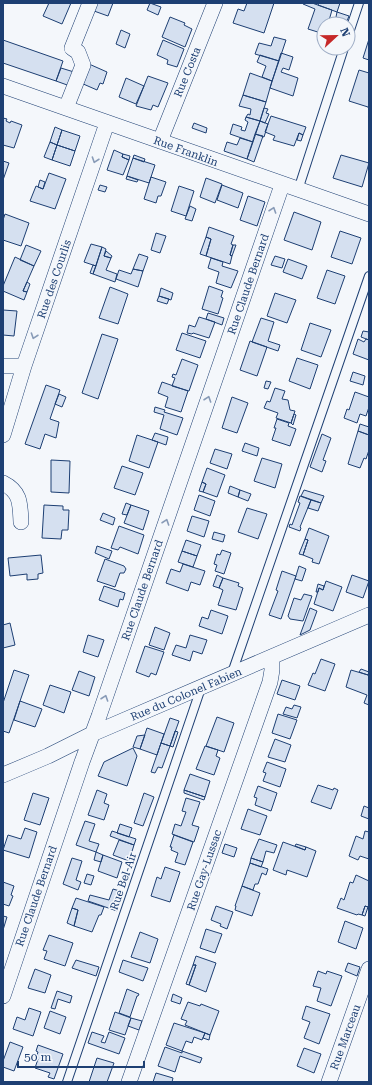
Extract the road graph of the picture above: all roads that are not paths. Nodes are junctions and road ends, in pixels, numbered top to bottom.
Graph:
1 (90, 3) edge
2 (215, 3) edge
3 (359, 3) edge
4 (355, 16) edge
5 (341, 56) edge
6 (3, 86) edge
7 (66, 108) junction
8 (107, 123) junction
9 (160, 141) junction
10 (282, 185) junction
11 (298, 190) junction
12 (369, 214) edge
13 (369, 276) edge
14 (3, 366) edge
15 (24, 366) junction
16 (3, 435) edge
17 (3, 484) edge
18 (21, 522) dead end
19 (369, 615) edge
20 (272, 657) junction
21 (231, 674) junction
22 (201, 688) junction
23 (92, 734) junction
24 (3, 775) edge
25 (369, 969) edge
26 (3, 996) edge
27 (67, 1082) edge
28 (129, 1082) edge
29 (329, 1082) edge

1 - 7 street
2 - 9 street, Rue Costa
3 - 4 lane
5 - 11 lane
6 - 7 street, Rue Franklin
7 - 8 street, Rue Franklin
8 - 9 street, Rue Franklin
8 -> 15 street, Rue des Courlis
9 - 10 street, Rue Franklin
10 - 11 street, Rue Franklin
23 -> 10 street, Rue Claude Bernard
11 - 12 street, Rue Franklin
13 - 21 lane
14 - 15 street
15 - 16 street, Rue des Courlis
17 - 18 street
19 - 20 street, Rue du Colonel Fabien
20 - 21 street, Rue du Colonel Fabien
20 - 28 street, Rue Gay-Lussac
21 - 22 street, Rue du Colonel Fabien
22 - 23 street, Rue du Colonel Fabien
22 - 27 lane, Rue Bel-Air
23 - 24 street, Rue du Colonel Fabien
23 - 26 street, Rue Claude Bernard
25 - 29 street, Rue Marceau

